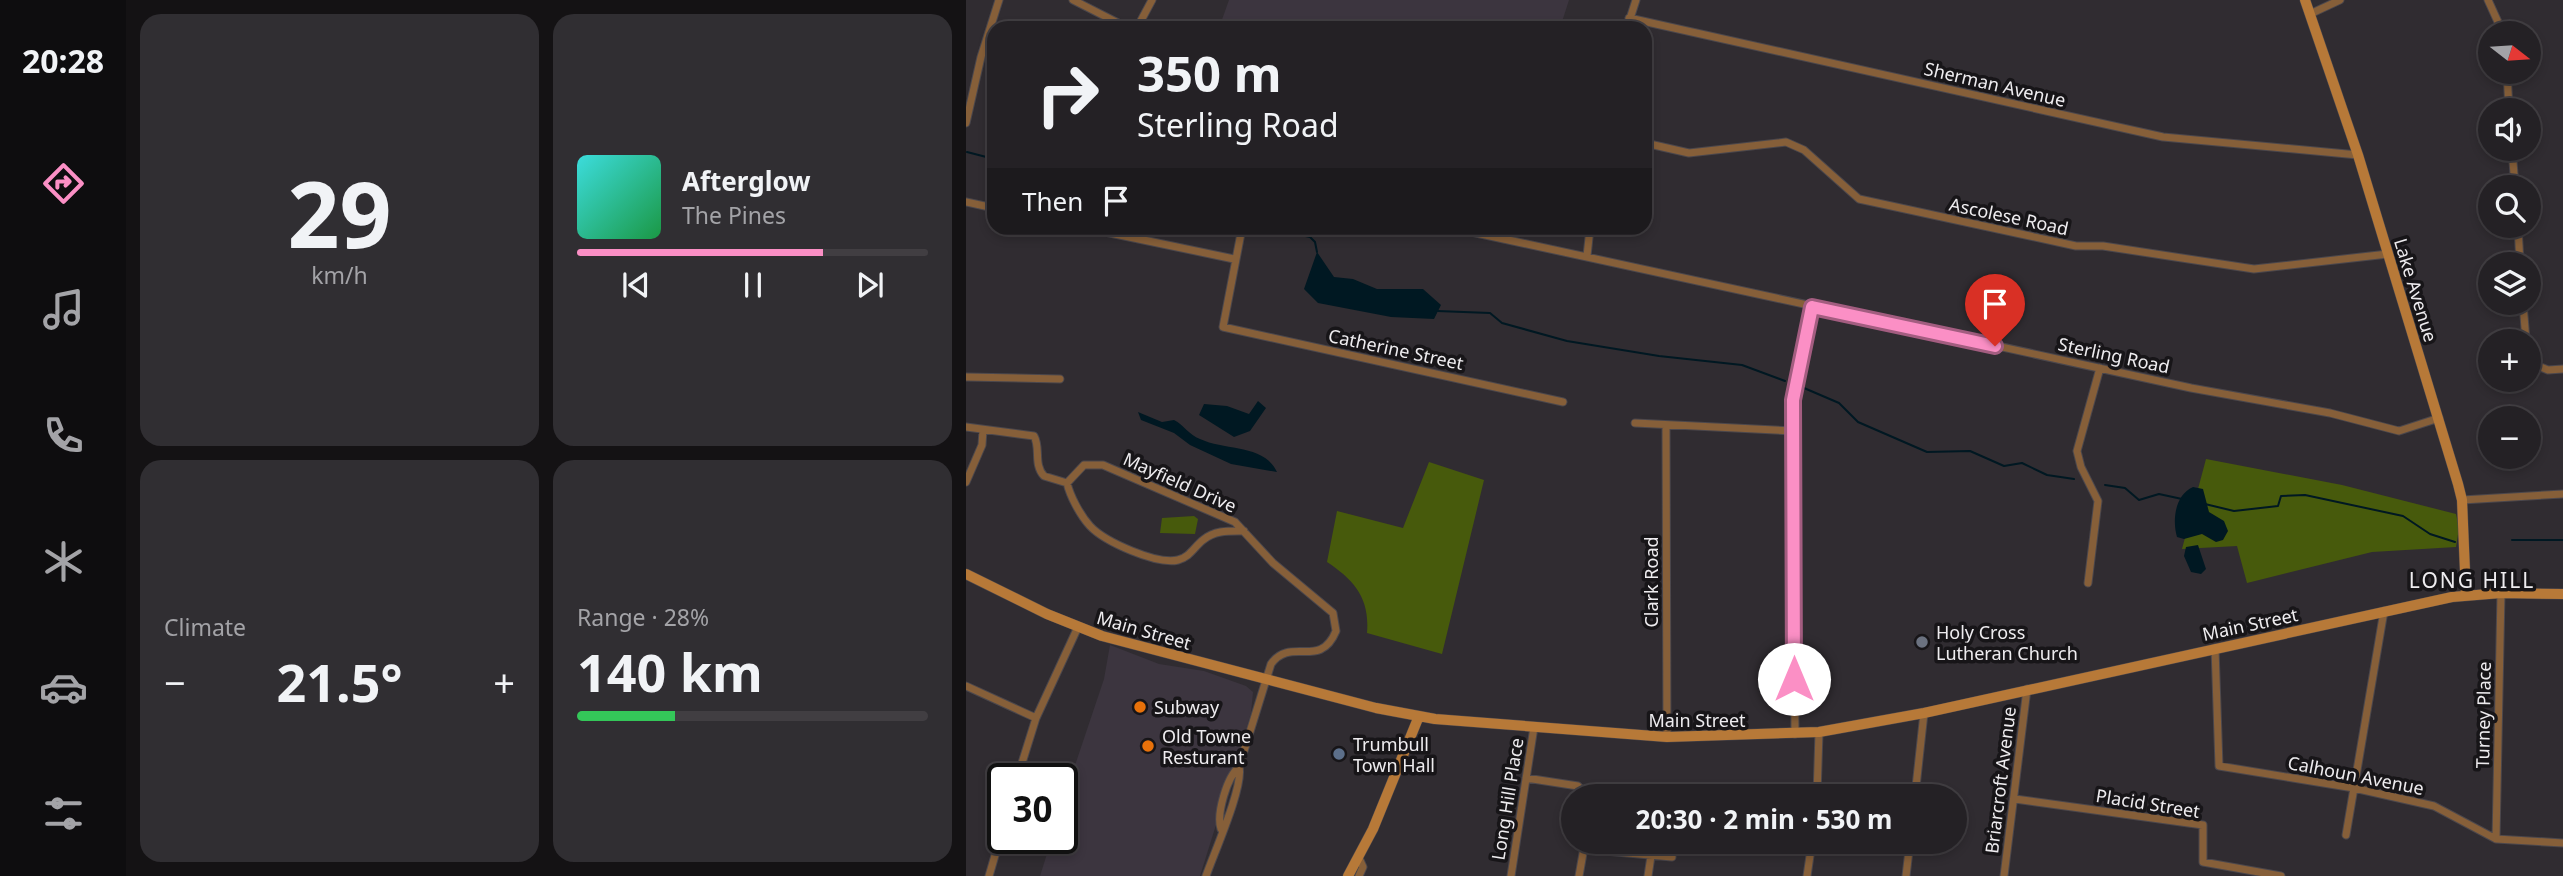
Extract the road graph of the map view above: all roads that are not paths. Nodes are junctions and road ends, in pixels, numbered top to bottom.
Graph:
1 (998, 0) edge
2 (1073, 0) edge
3 (1152, 0) edge
4 (1636, 0) edge
5 (2305, 0) edge
6 (2340, 0) edge
7 (2487, 0) edge
8 (2310, 14) junction
9 (1629, 18) junction
10 (992, 21) edge
11 (1114, 21) edge
12 (1141, 21) edge
13 (1628, 21) edge
14 (1642, 21) edge
15 (2497, 21) edge
16 (1652, 23) edge
17 (987, 38) edge
18 (968, 104) edge
19 (966, 123) edge
20 (1652, 145) edge
21 (2358, 155) junction
22 (966, 202) edge
23 (987, 206) edge
24 (1123, 235) edge
25 (1240, 235) edge
26 (1486, 235) edge
27 (1589, 235) edge
28 (2388, 254) junction
29 (1587, 256) junction
30 (1234, 259) junction
31 (1812, 307) junction
32 (2541, 367) edge
33 (2100, 368) junction
34 (2563, 369) edge
35 (966, 377) edge
36 (1060, 379) dead end
37 (1563, 402) dead end
38 (2439, 418) junction
39 (1635, 423) dead end
40 (1666, 426) junction
41 (966, 428) edge
42 (983, 430) junction
43 (1793, 431) junction
44 (966, 482) edge
45 (1067, 483) junction
46 (2563, 494) edge
47 (2462, 500) junction
48 (1244, 531) junction
49 (966, 574) edge
50 (2088, 583) dead end
51 (2501, 593) junction
52 (2563, 594) edge
53 (2466, 595) junction
54 (2384, 611) junction
55 (1078, 627) junction
56 (2215, 647) junction
57 (1266, 678) junction
58 (966, 686) edge
59 (2027, 688) junction
60 (1924, 713) junction
61 (1419, 716) junction
62 (1036, 719) junction
63 (1534, 727) junction
64 (1819, 732) junction
65 (1795, 734) junction
66 (1667, 737) junction
67 (1022, 763) edge
68 (1526, 778) junction
69 (1565, 784) edge
70 (1817, 784) edge
71 (1916, 784) edge
72 (2354, 788) junction
73 (2015, 800) junction
74 (2346, 835) dead end
75 (2496, 839) junction
76 (2563, 844) edge
77 (995, 854) edge
78 (1583, 854) edge
79 (1639, 854) edge
80 (1810, 854) edge
81 (1909, 854) edge
82 (1651, 856) junction
83 (1359, 858) junction
84 (1672, 858) dead end
85 (989, 876) edge
86 (1206, 876) edge
87 (1348, 876) edge
88 (1359, 876) edge
89 (1511, 876) edge
90 (1579, 876) edge
91 (1648, 876) edge
92 (1807, 876) edge
93 (1906, 876) edge
94 (2004, 876) edge
95 (2281, 876) edge

1 - 10 street
2 - 11 street
3 - 12 street
4 - 9 street
5 - 8 main road, Lake Avenue
6 - 8 street
7 - 15 street
8 - 21 main road, Lake Avenue
9 - 13 street
9 - 14 street, Sherman Avenue
16 - 21 street, Sherman Avenue
17 - 18 street
18 - 19 street
20 - 28 street, Ascolese Road
21 - 28 main road, Lake Avenue
22 - 23 street
24 - 30 street
25 - 30 street
26 - 29 street, Sterling Road
27 - 29 street
28 - 38 main road, Lake Avenue
29 - 31 street, Sterling Road
30 - 37 street, Catherine Street
31 - 33 street, Sterling Road
31 - 43 street
32 - 34 street
33 - 38 street, Sterling Road
33 - 50 street
35 - 36 street
38 - 47 main road, Lake Avenue
39 - 40 street
40 - 43 street
40 - 66 street, Clark Road
41 - 42 street
42 - 44 street
42 - 45 street
43 - 65 street
45 - 48 street, Mayfield Drive
45 - 48 street, Mayfield Drive
46 - 47 street
47 - 53 main road, Lake Avenue
48 - 57 street, Mayfield Drive
49 - 55 main road, Main Street
51 - 52 main road, Main Street
51 - 53 main road, Main Street
51 - 75 street, Turney Place
53 - 54 main road, Main Street
54 - 56 main road, Main Street
54 - 72 street
55 - 57 main road, Main Street
55 - 62 street
56 - 59 main road, Main Street
56 - 72 street, Calhoun Avenue
57 - 61 main road, Main Street
57 - 86 street
58 - 62 street
59 - 60 main road, Main Street
59 - 73 street, Briarcroft Avenue
60 - 64 main road, Main Street
60 - 71 street
61 - 63 main road, Main Street
61 - 83 main road
62 - 67 street
63 - 66 main road, Main Street
63 - 68 street, Long Hill Place
64 - 65 main road, Main Street
64 - 70 street
65 - 66 main road, Main Street
68 - 69 street
68 - 89 street, Long Hill Place
72 - 74 street
72 - 75 street, Calhoun Avenue
73 - 94 street, Briarcroft Avenue
73 - 95 street, Placid Street
75 - 76 street, Calhoun Avenue
77 - 85 street
78 - 90 street
79 - 82 street
80 - 92 street
81 - 93 street
82 - 84 street
82 - 91 street
83 - 87 main road
83 - 88 street

